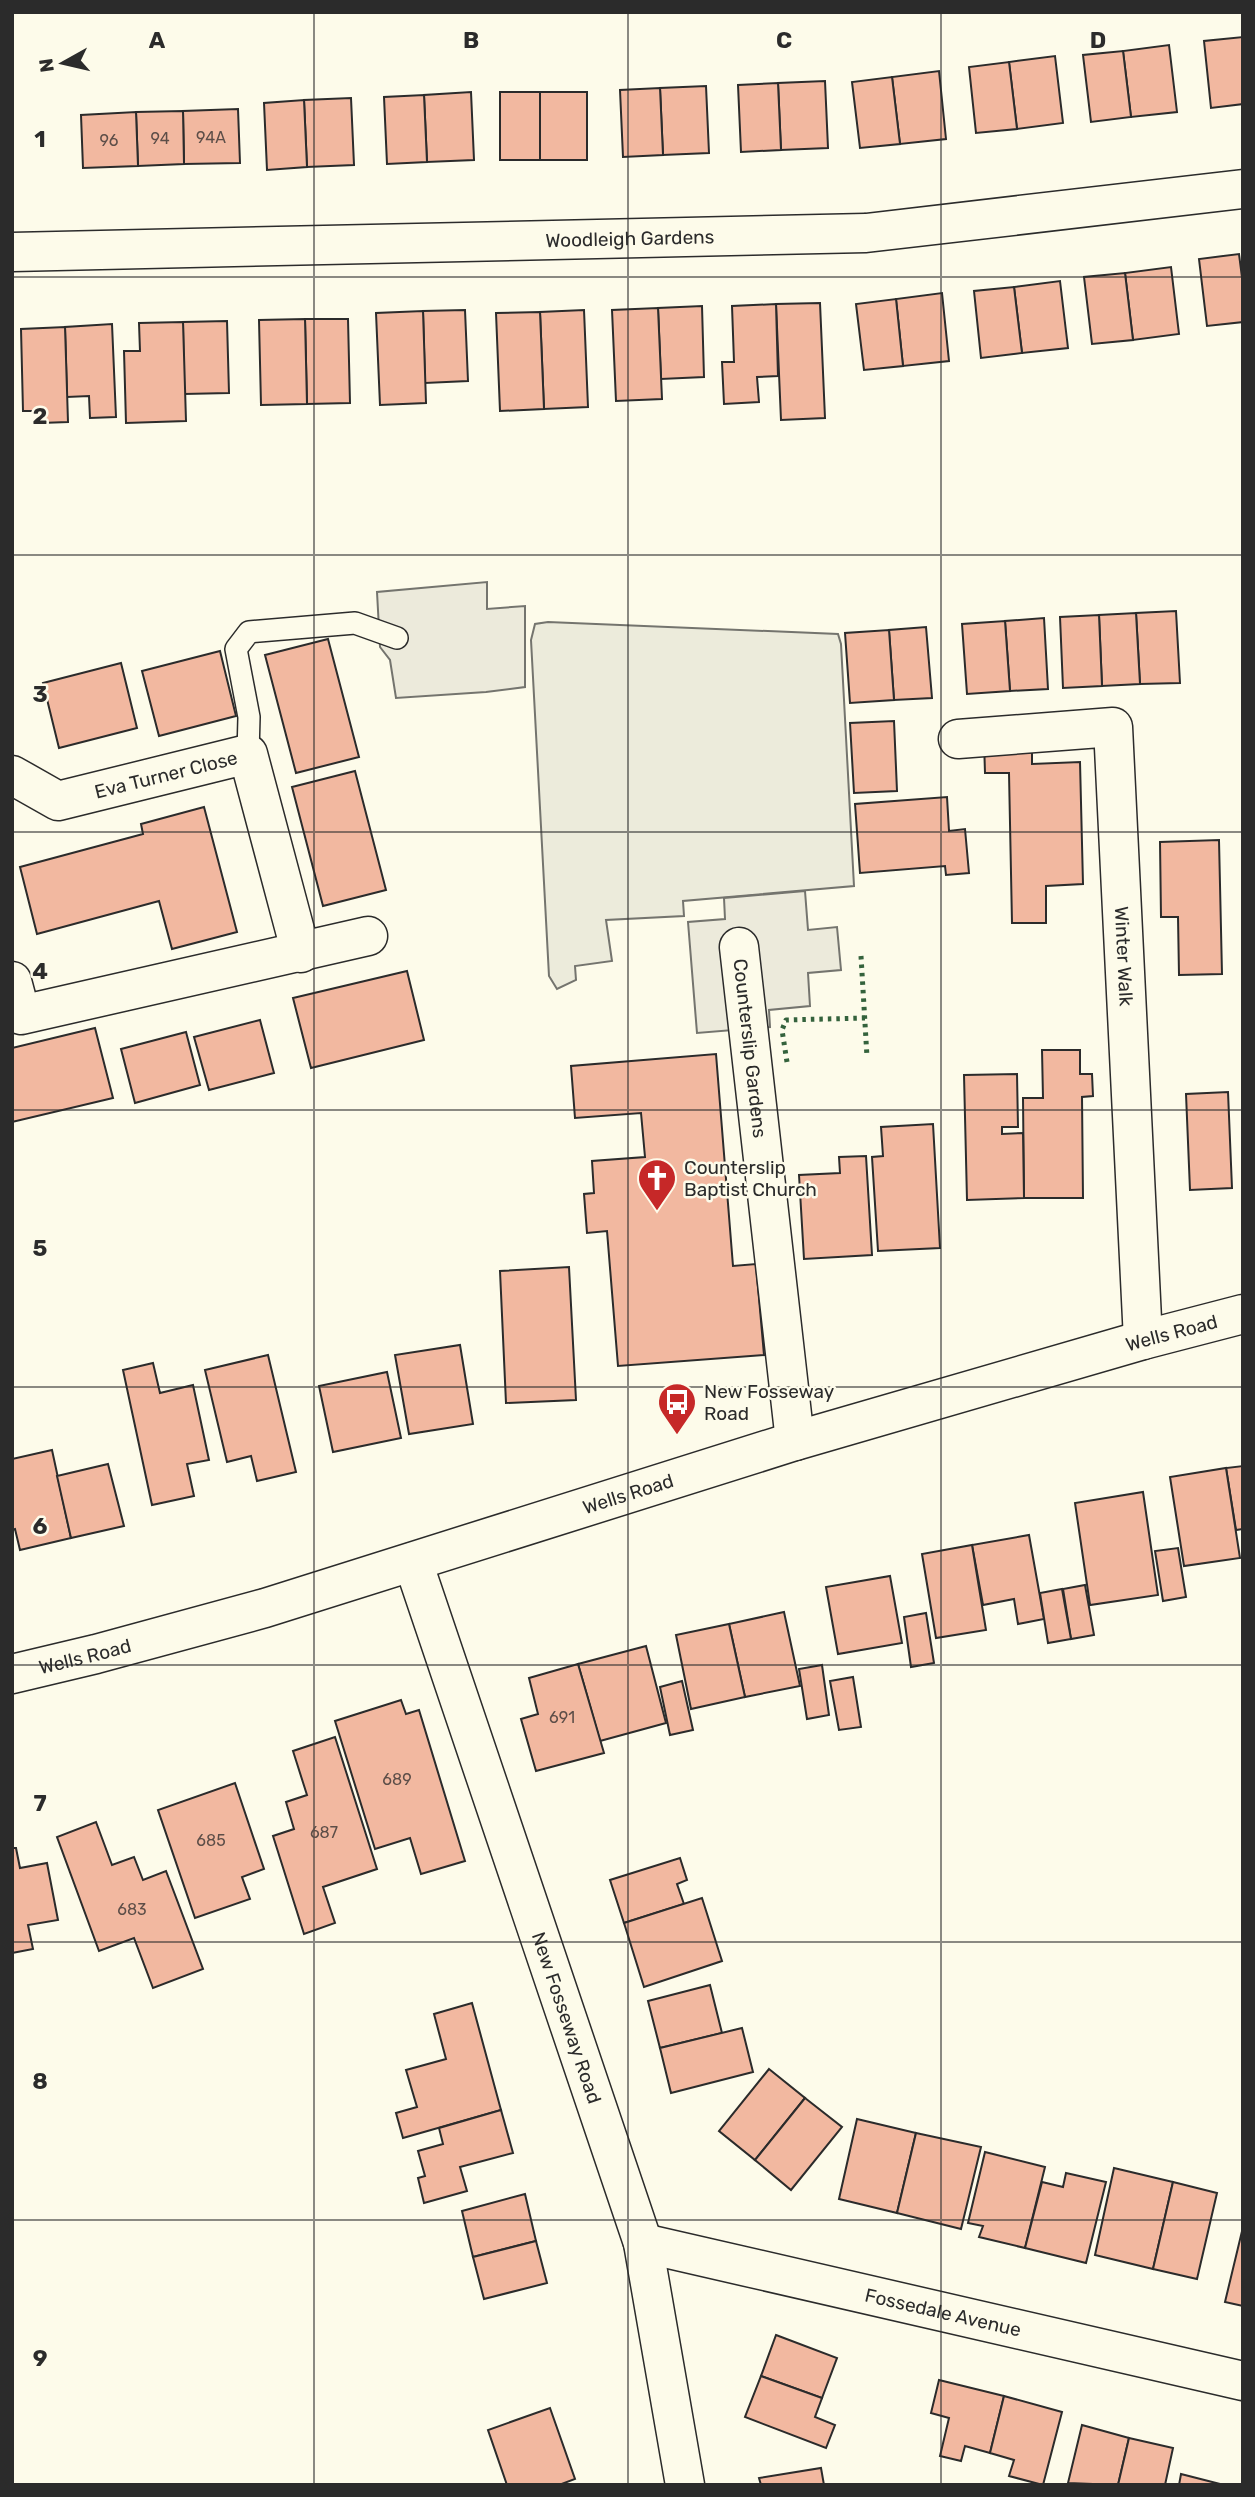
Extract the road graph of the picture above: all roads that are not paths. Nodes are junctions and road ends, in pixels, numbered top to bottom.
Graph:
1 (1243, 189) edge
2 (12, 252) edge
3 (397, 638) dead end
4 (958, 739) dead end
5 (248, 754) junction
6 (12, 775) edge
7 (368, 936) dead end
8 (738, 947) dead end
9 (301, 953) junction
10 (12, 981) edge
11 (1243, 1314) edge
12 (1143, 1340) junction
13 (795, 1441) junction
14 (413, 1562) junction
15 (12, 1674) edge
16 (643, 2243) junction
17 (1243, 2381) edge
18 (685, 2485) edge

1 - 2 main road, Woodleigh Gardens
3 - 5 lane
4 - 12 main road, Winter Walk
5 - 6 main road, Eva Turner Close
5 - 9 main road, Eva Turner Close
7 - 9 main road
8 - 13 main road, Counterslip Gardens
9 - 10 main road
11 - 12 main road, Wells Road
12 - 13 main road, Wells Road
13 - 14 main road, Wells Road
14 - 15 main road, Wells Road
14 - 16 main road, New Fosseway Road
16 - 17 main road, Fossedale Avenue
16 - 18 main road, New Fosseway Road

